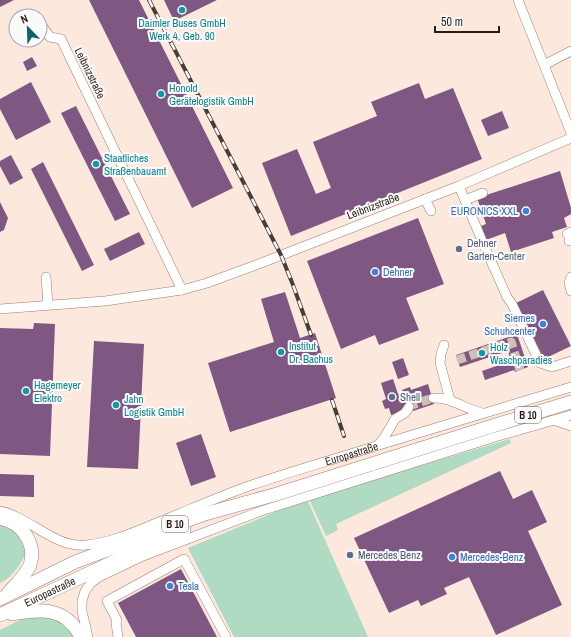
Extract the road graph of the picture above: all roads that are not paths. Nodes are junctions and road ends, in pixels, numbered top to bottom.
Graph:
1 (518, 0) edge
2 (48, 34) edge
3 (571, 51) edge
4 (544, 64) junction
5 (571, 133) edge
6 (571, 138) edge
7 (459, 186) junction
8 (482, 193) dead end
9 (425, 199) junction
10 (465, 200) junction
11 (431, 211) dead end
12 (46, 277) dead end
13 (571, 277) edge
14 (182, 290) junction
15 (571, 291) edge
16 (48, 305) junction
17 (0, 309) edge
18 (444, 344) dead end
19 (571, 361) edge
20 (571, 387) edge
21 (432, 398) tunnel mouth
22 (450, 400) junction
23 (571, 402) edge
24 (409, 407) tunnel mouth
25 (482, 413) junction
26 (571, 415) edge
27 (553, 420) junction
28 (571, 426) edge
29 (377, 446) junction
30 (277, 494) junction
31 (0, 511) edge
32 (0, 518) edge
33 (136, 531) junction
34 (144, 556) junction
35 (75, 562) junction
36 (70, 582) junction
37 (2, 598) edge
38 (0, 615) edge
39 (81, 637) edge
40 (88, 637) edge
41 (118, 637) edge
42 (226, 637) edge

1 - 4 street
2 - 14 street, Leibnizstraße
3 - 4 street
4 - 5 street
6 - 7 street, Leibnizstraße
7 - 9 street, Leibnizstraße
7 - 10 street
8 - 10 street
9 - 11 street
9 - 14 street, Leibnizstraße
10 - 19 street
12 - 16 street
13 - 15 street
14 - 16 street, Leibnizstraße
16 - 17 street, Leibnizstraße
18 - 22 street
20 - 25 street, Europastraße / B 10
21 - 22 street
22 - 25 street
23 - 30 highway, Europastraße / B 10
24 - 29 street
25 - 29 street, Europastraße / B 10
26 - 27 street
27 - 28 street
27 - 34 street
29 - 33 street, Europastraße / B 10
30 - 35 highway, Europastraße / B 10
30 - 36 highway, Europastraße / B 10
31 - 33 street, Europastraße
32 - 37 highway
33 - 35 highway, B 10
34 - 36 highway
34 - 40 street
35 - 37 highway, Europastraße / B 10
36 - 38 highway, Europastraße / B 10
38 - 39 highway
41 - 42 street

